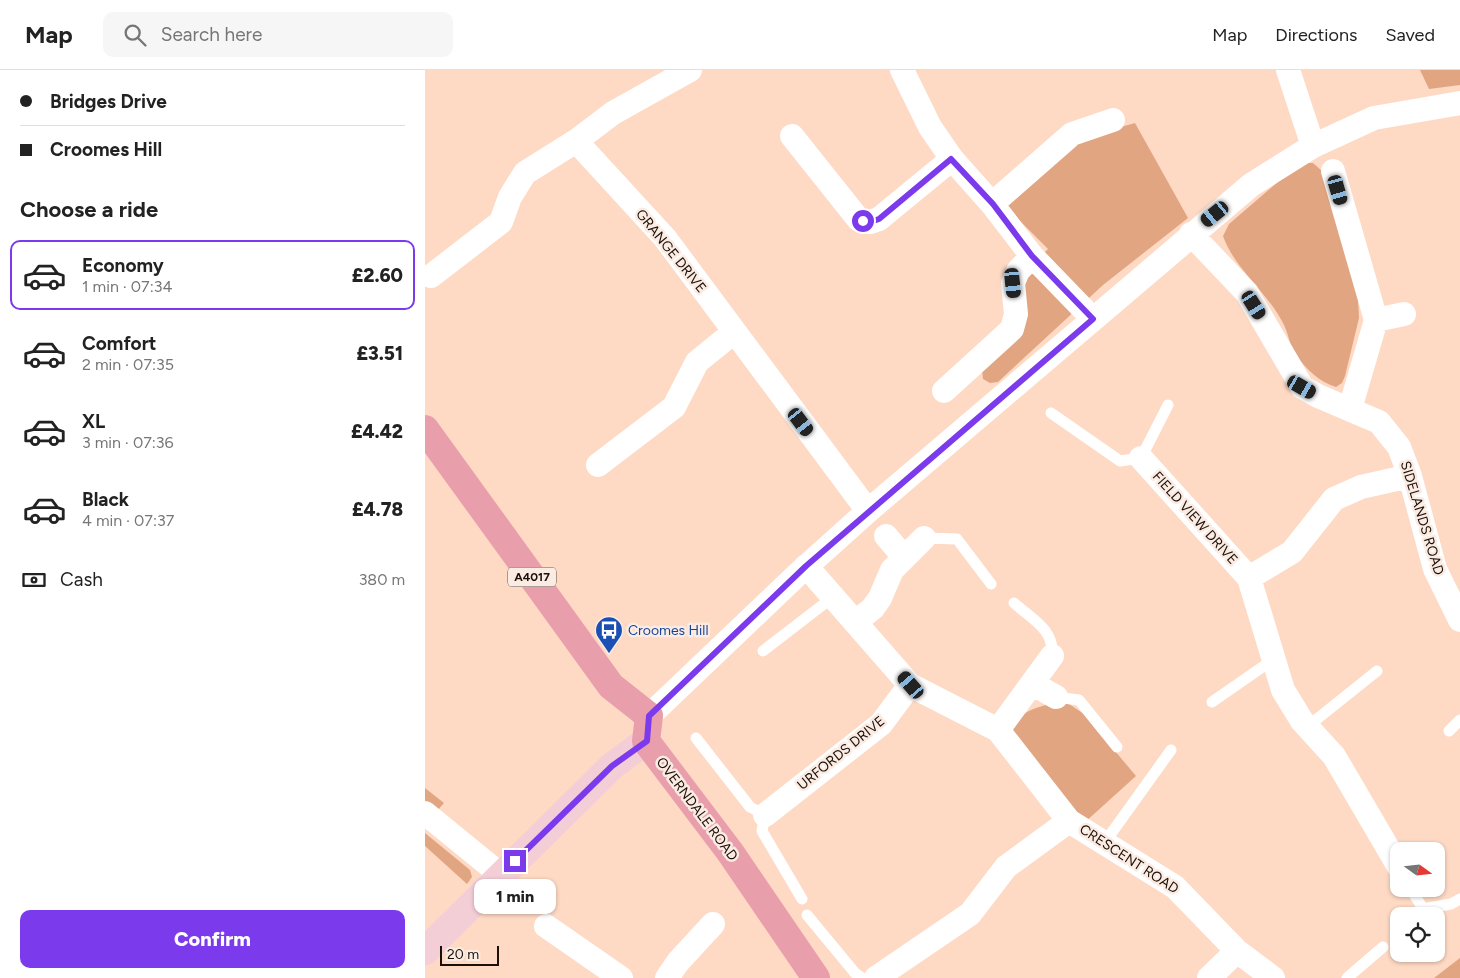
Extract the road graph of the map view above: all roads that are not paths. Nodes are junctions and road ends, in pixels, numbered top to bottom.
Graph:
1 (902, 70) edge
2 (1288, 70) edge
3 (685, 71) edge
4 (1460, 103) edge
5 (1101, 128) dead end
6 (792, 136) dead end
7 (576, 140) junction
8 (1313, 146) junction
9 (951, 159) junction
10 (1333, 171) dead end
11 (993, 204) junction
12 (1191, 234) junction
13 (1032, 256) junction
14 (439, 262) dead end
15 (1404, 314) dead end
16 (1093, 319) junction
17 (1376, 320) junction
18 (734, 332) junction
19 (944, 390) dead end
20 (1168, 405) dead end
21 (1350, 409) junction
22 (1051, 413) dead end
23 (425, 429) edge
24 (1141, 458) junction
25 (598, 465) dead end
26 (1410, 476) junction
27 (868, 511) junction
28 (885, 536) dead end
29 (924, 538) joint
30 (904, 556) junction
31 (806, 566) junction
32 (1249, 578) junction
33 (991, 584) dead end
34 (833, 597) junction
35 (1014, 603) dead end
36 (1460, 620) edge
37 (856, 622) junction
38 (763, 651) dead end
39 (1052, 656) joint
40 (1274, 659) junction
41 (1377, 671) dead end
42 (1033, 684) junction
43 (911, 685) junction
44 (1056, 697) joint
45 (1212, 702) dead end
46 (1460, 720) edge
47 (1307, 727) junction
48 (648, 728) junction
49 (998, 730) junction
50 (1449, 731) dead end
51 (696, 738) dead end
52 (1117, 747) dead end
53 (1171, 750) dead end
54 (425, 813) edge
55 (765, 814) junction
56 (1069, 821) junction
57 (1105, 842) junction
58 (1390, 853) edge
59 (501, 875) junction
60 (1416, 898) edge
61 (802, 899) dead end
62 (1460, 899) edge
63 (807, 915) dead end
64 (713, 924) dead end
65 (546, 926) dead end
66 (1383, 947) dead end
67 (425, 951) edge
68 (1237, 951) junction
69 (621, 978) edge
70 (667, 978) edge
71 (815, 978) edge
72 (862, 978) edge
73 (876, 978) edge
74 (1209, 978) edge
75 (1273, 978) edge
76 (1347, 978) edge

1 - 9 street
2 - 8 street
3 - 7 street
4 - 8 street
5 - 11 street
6 - 9 street
7 - 14 street
7 - 18 street, GRANGE DRIVE
8 - 12 street
9 - 11 street
10 - 17 street
11 - 13 street
12 - 16 street
12 - 21 street, SIDELANDS ROAD
13 - 16 street
13 - 19 street
15 - 17 street
16 - 27 street
17 - 21 street
18 - 25 street
18 - 27 street, GRANGE DRIVE
20 - 24 lane
21 - 26 street, SIDELANDS ROAD
22 - 24 lane
23 - 48 main road, OVERNDALE ROAD / A4017
24 - 32 street, FIELD VIEW DRIVE
26 - 32 street
26 - 36 street, SIDELANDS ROAD
27 - 31 street
28 - 30 street
29 - 30 street
29 - 33 lane
30 - 37 street
31 - 34 street, CRESCENT ROAD
31 - 48 street
32 - 40 street, FIELD VIEW DRIVE
34 - 37 street, CRESCENT ROAD
34 - 38 lane
35 - 39 lane
37 - 43 street, CRESCENT ROAD
39 - 42 street
40 - 45 lane
40 - 47 street, FIELD VIEW DRIVE
41 - 47 lane
42 - 44 street
42 - 49 street
43 - 49 street, CRESCENT ROAD
43 - 55 street, URFORDS DRIVE
44 - 52 lane
46 - 50 lane
47 - 58 street, FIELD VIEW DRIVE
48 - 59 street
48 - 71 main road, OVERNDALE ROAD / A4017
49 - 56 street, CRESCENT ROAD
51 - 55 lane
53 - 57 lane
54 - 59 street
55 - 61 lane
56 - 57 street, CRESCENT ROAD
56 - 73 street
57 - 68 street, CRESCENT ROAD
59 - 67 street
60 - 62 lane
63 - 72 lane
64 - 70 street
65 - 69 street
66 - 76 lane
68 - 74 street
68 - 75 street, CRESCENT ROAD

